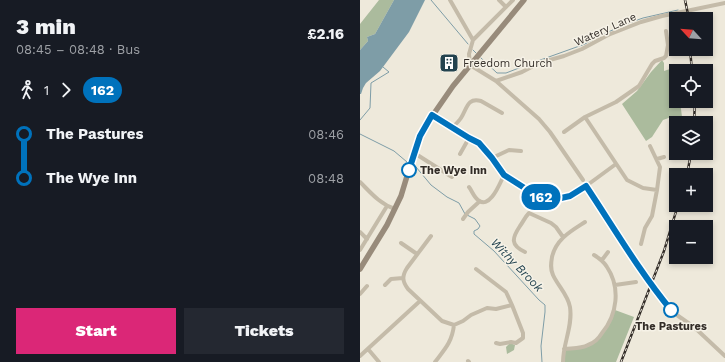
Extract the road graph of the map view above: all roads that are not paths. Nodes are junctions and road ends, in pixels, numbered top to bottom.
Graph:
1 (450, 0) edge
2 (499, 0) edge
3 (524, 0) edge
4 (511, 2) edge
5 (725, 3) edge
6 (506, 7) junction
7 (516, 10) junction
8 (666, 30) dead end
9 (473, 40) junction
10 (470, 65) junction
11 (496, 81) junction
12 (502, 112) dead end
13 (432, 115) junction
14 (585, 117) junction
15 (452, 128) junction
16 (564, 132) dead end
17 (469, 138) junction
18 (650, 146) dead end
19 (521, 151) dead end
20 (460, 154) dead end
21 (413, 155) junction
22 (664, 157) dead end
23 (492, 158) junction
24 (657, 159) junction
25 (616, 164) junction
26 (504, 175) junction
27 (452, 177) dead end
28 (583, 180) dead end
29 (360, 182) edge
30 (586, 186) junction
31 (469, 187) dead end
32 (657, 190) junction
33 (480, 201) junction
34 (388, 206) junction
35 (395, 209) junction
36 (463, 219) dead end
37 (585, 222) dead end
38 (360, 232) edge
39 (431, 236) dead end
40 (563, 237) junction
41 (367, 239) junction
42 (401, 243) dead end
43 (641, 244) dead end
44 (360, 250) edge
45 (525, 252) dead end
46 (608, 252) dead end
47 (417, 254) junction
48 (594, 255) dead end
49 (602, 260) junction
50 (360, 269) edge
51 (476, 269) dead end
52 (403, 278) junction
53 (636, 282) dead end
54 (385, 285) dead end
55 (615, 285) junction
56 (367, 286) dead end
57 (360, 294) edge
58 (420, 301) junction
59 (512, 305) junction
60 (454, 325) junction
61 (496, 343) dead end
62 (368, 349) junction
63 (564, 349) junction
64 (360, 356) edge
65 (725, 356) edge
66 (380, 362) edge
67 (435, 362) edge
68 (563, 362) edge

1 - 9 street
2 - 6 street
3 - 7 street
4 - 6 street
4 - 7 street
5 - 11 street, Watery Lane
6 - 9 street
7 - 10 street
8 - 14 street
9 - 10 street
10 - 11 street
10 - 13 street
11 - 28 street
12 - 15 street
13 - 15 street
13 - 21 street
14 - 16 street
14 - 25 street
15 - 17 street
17 - 20 street
17 - 23 street
18 - 24 street
19 - 23 street
21 - 27 street
21 - 35 street
22 - 24 street
23 - 26 street
24 - 32 street
25 - 30 street
25 - 32 street
26 - 30 street
26 - 33 street
29 - 34 street
30 - 65 street
31 - 33 street
32 - 43 street
33 - 36 street
34 - 35 street
34 - 41 street
35 - 50 street
37 - 40 street
38 - 41 street
39 - 47 street
40 - 45 street
40 - 63 street
41 - 44 street
42 - 47 street
46 - 49 street
47 - 52 street
48 - 49 street
49 - 55 street
51 - 59 street
52 - 54 street
52 - 58 street
53 - 55 street
55 - 63 street
56 - 57 street
58 - 60 street
58 - 62 street
59 - 60 street
59 - 61 street
60 - 67 street
62 - 64 street
62 - 66 street
63 - 68 street

